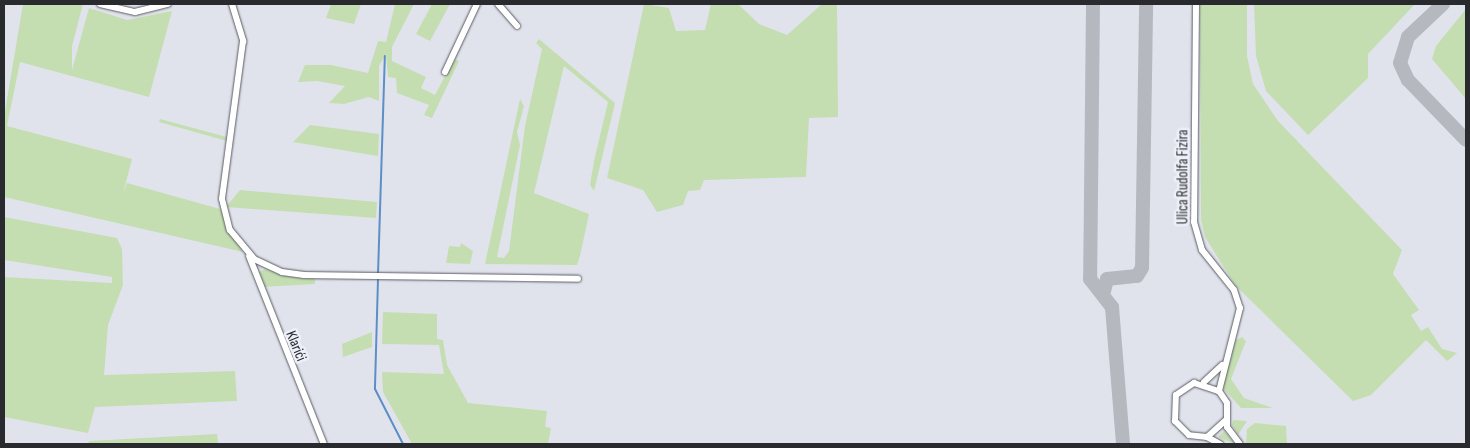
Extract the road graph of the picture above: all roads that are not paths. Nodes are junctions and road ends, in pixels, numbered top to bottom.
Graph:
1 (100, 4) edge
2 (168, 4) edge
3 (232, 4) edge
4 (477, 4) edge
5 (498, 4) edge
6 (1196, 4) edge
7 (516, 26) dead end
8 (445, 72) dead end
9 (248, 255) junction
10 (578, 278) dead end
11 (1223, 364) junction
12 (1204, 382) junction
13 (1219, 391) junction
14 (1226, 420) junction
15 (1207, 437) junction
16 (324, 444) edge
17 (1220, 444) edge
18 (1240, 444) edge

1 - 2 street
3 - 9 street
4 - 8 street
5 - 7 street
6 - 11 street, Ulica Rudolfa Fizira
9 - 10 street
9 - 16 street, Klarići
11 - 12 street, Ulica Rudolfa Fizira
11 - 13 street, Ulica Rudolfa Fizira
12 - 13 street
12 - 15 street, Ulica Rudolfa Fizira
13 - 14 street, Ulica Rudolfa Fizira
14 - 15 street
14 - 18 street, Ulica Rudolfa Fizira
15 - 17 street, Ulica Rudolfa Fizira

